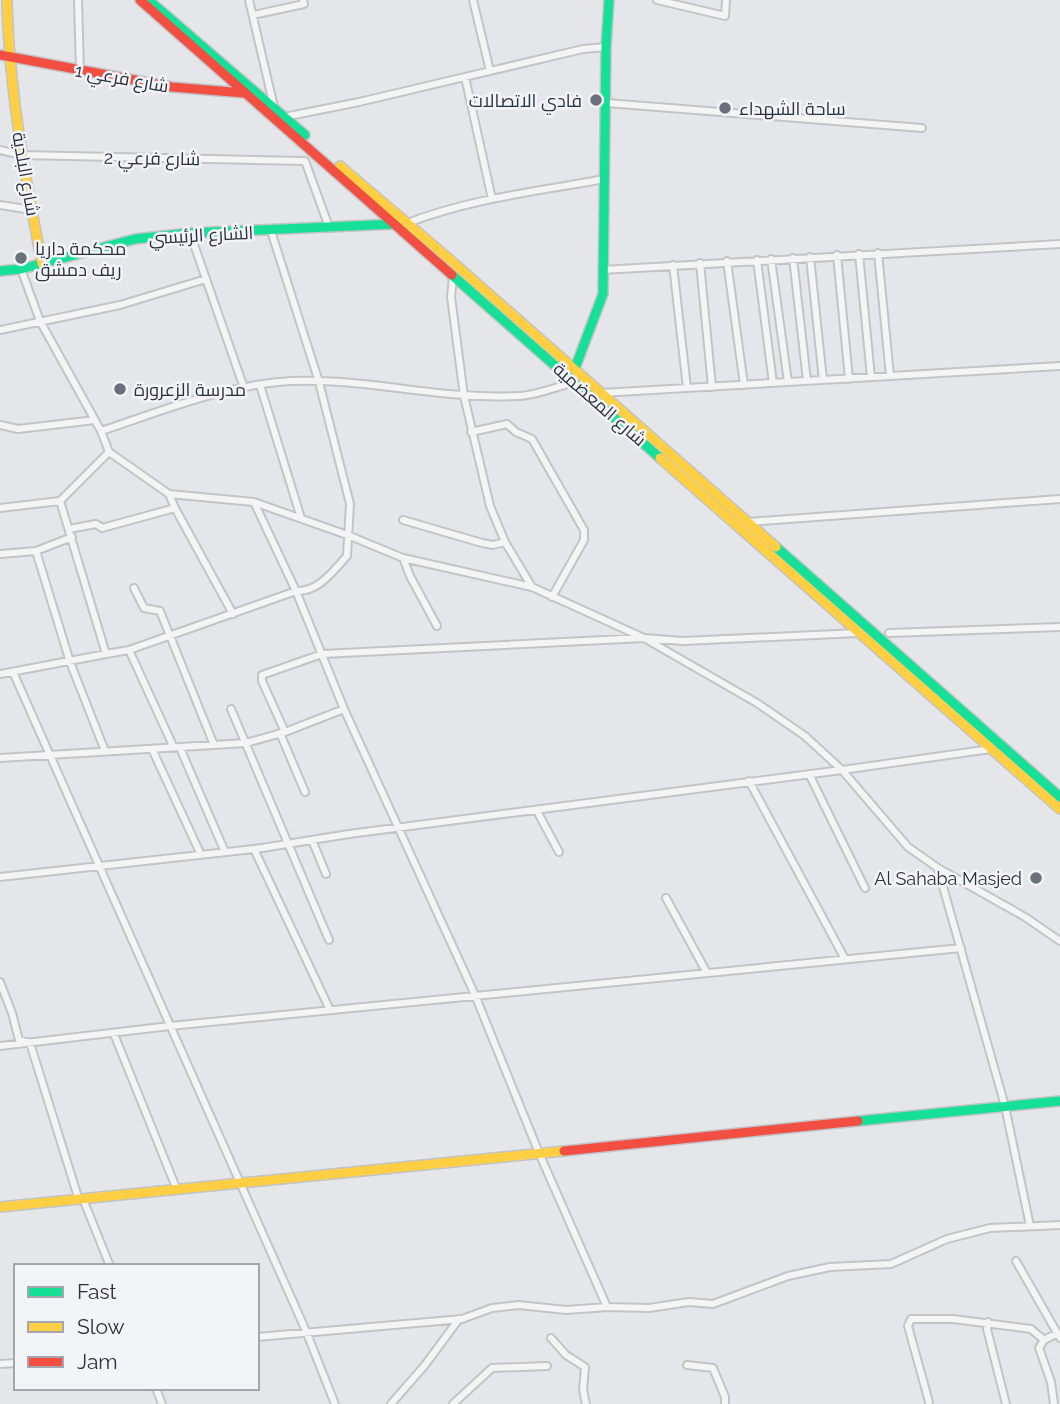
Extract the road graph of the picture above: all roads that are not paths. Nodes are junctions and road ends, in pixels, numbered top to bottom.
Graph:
1 (6, 0) edge
2 (78, 0) edge
3 (139, 0) edge
4 (149, 0) edge
5 (249, 0) edge
6 (303, 0) edge
7 (473, 0) edge
8 (609, 0) edge
9 (657, 0) edge
10 (726, 0) edge
11 (253, 15) junction
12 (606, 47) junction
13 (4, 56) edge
14 (80, 71) junction
15 (490, 71) junction
16 (465, 77) junction
17 (244, 93) junction
18 (607, 103) junction
19 (275, 108) junction
20 (284, 117) junction
21 (922, 128) dead end
22 (0, 150) edge
23 (21, 155) junction
24 (605, 179) junction
25 (492, 199) junction
26 (0, 205) edge
27 (32, 210) junction
28 (393, 223) junction
29 (405, 224) junction
30 (329, 227) junction
31 (271, 232) junction
32 (190, 233) junction
33 (1060, 244) edge
34 (878, 253) junction
35 (859, 254) junction
36 (837, 255) junction
37 (810, 257) junction
38 (793, 258) junction
39 (771, 259) junction
40 (757, 260) junction
41 (727, 261) junction
42 (445, 262) junction
43 (700, 263) junction
44 (42, 264) junction
45 (673, 265) junction
46 (22, 269) junction
47 (602, 270) junction
48 (0, 271) edge
49 (453, 274) junction
50 (206, 279) junction
51 (40, 321) junction
52 (0, 330) edge
53 (1060, 366) edge
54 (574, 371) junction
55 (890, 376) junction
56 (871, 377) junction
57 (849, 379) junction
58 (823, 380) junction
59 (807, 381) junction
60 (319, 382) junction
61 (574, 382) junction
62 (788, 382) junction
63 (773, 383) junction
64 (260, 385) junction
65 (744, 385) junction
66 (712, 387) junction
67 (244, 388) junction
68 (687, 388) junction
69 (599, 393) junction
70 (464, 396) junction
71 (95, 421) junction
72 (0, 425) edge
73 (101, 431) junction
74 (471, 432) junction
75 (109, 452) junction
76 (169, 494) junction
77 (1060, 499) edge
78 (60, 501) junction
79 (254, 502) junction
80 (0, 508) edge
81 (174, 509) junction
82 (301, 518) junction
83 (403, 520) dead end
84 (746, 522) junction
85 (71, 533) junction
86 (350, 536) junction
87 (505, 542) junction
88 (36, 551) junction
89 (0, 554) edge
90 (403, 558) junction
91 (532, 587) junction
92 (134, 588) dead end
93 (296, 591) junction
94 (552, 597) junction
95 (233, 614) junction
96 (437, 626) dead end
97 (1060, 628) edge
98 (859, 633) junction
99 (889, 633) dead end
100 (169, 634) junction
101 (644, 638) junction
102 (129, 650) junction
103 (322, 653) junction
104 (106, 654) junction
105 (70, 662) junction
106 (13, 672) junction
107 (0, 674) edge
108 (231, 709) dead end
109 (344, 709) junction
110 (282, 733) junction
111 (246, 743) junction
112 (214, 745) junction
113 (177, 748) junction
114 (152, 749) junction
115 (991, 749) junction
116 (105, 751) junction
117 (51, 755) junction
118 (1006, 756) junction
119 (0, 758) edge
120 (842, 771) junction
121 (809, 774) junction
122 (749, 781) junction
123 (305, 792) dead end
124 (1060, 797) edge
125 (1060, 809) edge
126 (537, 811) junction
127 (398, 828) junction
128 (312, 841) junction
129 (286, 844) junction
130 (254, 849) junction
131 (225, 852) junction
132 (559, 852) dead end
133 (201, 855) junction
134 (101, 867) junction
135 (938, 868) junction
136 (326, 874) dead end
137 (0, 877) edge
138 (865, 888) dead end
139 (666, 898) dead end
140 (329, 940) dead end
141 (1060, 941) edge
142 (961, 948) junction
143 (845, 959) junction
144 (707, 973) junction
145 (0, 982) edge
146 (475, 995) junction
147 (330, 1010) junction
148 (170, 1026) junction
149 (114, 1034) junction
150 (30, 1043) junction
151 (0, 1046) edge
152 (1060, 1101) edge
153 (1005, 1106) junction
154 (539, 1153) junction
155 (241, 1184) junction
156 (177, 1190) junction
157 (83, 1199) junction
158 (0, 1208) edge
159 (1030, 1226) junction
160 (1060, 1226) edge
161 (1016, 1261) dead end
162 (109, 1264) edge
163 (607, 1307) junction
164 (459, 1319) junction
165 (988, 1322) junction
166 (306, 1331) junction
167 (1059, 1335) edge
168 (259, 1336) edge
169 (551, 1338) dead end
170 (1044, 1340) junction
171 (687, 1365) dead end
172 (547, 1366) dead end
173 (929, 1402) edge
174 (335, 1404) edge
175 (391, 1404) edge
176 (453, 1404) edge
177 (586, 1404) edge
178 (725, 1404) edge
179 (1006, 1404) edge
180 (1054, 1404) edge

1 - 13 main road, شارع البلدية
2 - 14 street
3 - 17 main road, شارع المعضمية
4 - 19 main road, شارع المعضمية
5 - 11 street
6 - 11 street
7 - 15 street
8 - 12 main road
9 - 10 street
11 - 19 street
12 - 15 street
12 - 18 main road
13 - 14 main road, شارع فرعي 1
13 - 23 main road, شارع البلدية
14 - 17 main road, شارع فرعي 1
15 - 16 street
16 - 20 street
16 - 25 street
17 - 28 main road, شارع المعضمية
18 - 21 street
18 - 24 main road
19 - 20 main road, شارع المعضمية
20 - 29 main road, شارع المعضمية
22 - 23 street, شارع فرعي 2
23 - 27 main road, شارع البلدية
23 - 30 street, شارع فرعي 2
24 - 25 street
24 - 47 main road
25 - 29 street
26 - 27 street
27 - 44 main road, شارع البلدية
28 - 29 main road, الشارع الرئيسي
28 - 30 main road, الشارع الرئيسي
28 - 42 main road, شارع المعضمية
29 - 42 main road, شارع المعضمية
30 - 31 main road, الشارع الرئيسي
31 - 32 main road, الشارع الرئيسي
31 - 60 street
32 - 44 main road, الشارع الرئيسي
32 - 50 street
33 - 34 street
34 - 35 street
34 - 55 street
35 - 36 street
35 - 56 street
36 - 37 street
36 - 57 street
37 - 38 street
37 - 58 street
38 - 39 street
38 - 59 street
39 - 40 street
39 - 62 street
40 - 41 street
40 - 63 street
41 - 43 street
41 - 65 street
42 - 49 main road, شارع المعضمية
42 - 54 main road, شارع المعضمية
43 - 45 street
43 - 66 street
44 - 46 main road, الشارع الرئيسي
45 - 47 street
45 - 68 street
46 - 48 main road, الشارع الرئيسي
46 - 51 street
47 - 54 main road
49 - 61 main road, شارع المعضمية
49 - 70 street
50 - 51 street
50 - 67 street
51 - 52 street
51 - 71 street
53 - 55 street
54 - 69 main road, شارع المعضمية
55 - 56 street
56 - 57 street
57 - 58 street
58 - 59 street
59 - 62 street
60 - 64 street
60 - 70 street
60 - 86 street
61 - 70 street
61 - 98 main road, شارع المعضمية
62 - 63 street
63 - 65 street
64 - 67 street
64 - 82 street
65 - 66 street
66 - 68 street
67 - 73 street
68 - 69 street
69 - 84 main road, شارع المعضمية
70 - 74 street
71 - 72 street
71 - 73 street
73 - 75 street
74 - 87 street
74 - 94 street
75 - 76 street
75 - 78 street
76 - 79 street
76 - 81 street
77 - 84 street
78 - 80 street
78 - 85 street
79 - 82 street
79 - 93 street
81 - 85 street
81 - 95 street
82 - 86 street
83 - 87 street
84 - 118 main road, شارع المعضمية
85 - 88 street
85 - 104 street
86 - 90 street
86 - 93 street
87 - 91 street
88 - 89 street
88 - 105 street
90 - 91 street
90 - 96 street
91 - 94 street
92 - 100 street
93 - 95 street
93 - 103 street
94 - 101 street
95 - 100 street
97 - 99 street
98 - 101 street
98 - 115 main road, شارع المعضمية
100 - 102 street
100 - 112 street
101 - 103 street
101 - 120 street
102 - 104 street
102 - 113 street
103 - 109 street
103 - 110 street
104 - 105 street
105 - 106 street
105 - 116 street
106 - 107 street
106 - 117 street
108 - 111 street
109 - 110 street
109 - 127 street
110 - 111 street
110 - 123 street
111 - 112 street
111 - 129 street
112 - 113 street
113 - 114 street
113 - 131 street
114 - 116 street
114 - 133 street
115 - 118 main road, شارع المعضمية
115 - 120 street
116 - 117 street
117 - 119 street
117 - 134 street
118 - 124 main road, شارع المعضمية
118 - 125 main road, شارع المعضمية
120 - 121 street
120 - 135 street
121 - 122 street
121 - 138 street
122 - 126 street
122 - 143 street
126 - 127 street
126 - 132 street
127 - 128 street
127 - 146 street
128 - 129 street
128 - 136 street
129 - 130 street
129 - 140 street
130 - 131 street
130 - 147 street
131 - 133 street
133 - 134 street
134 - 137 street
134 - 148 street
135 - 141 street
135 - 142 street
139 - 144 street
142 - 143 street
142 - 153 street
143 - 144 street
144 - 146 street
145 - 150 street
146 - 147 street
146 - 154 street
147 - 148 street
148 - 149 street
148 - 155 street
149 - 150 street
149 - 156 street
150 - 151 street
150 - 157 street
152 - 153 main road
153 - 154 main road
153 - 159 street
154 - 155 main road
154 - 163 street
155 - 156 main road
155 - 166 street
156 - 157 main road
157 - 158 main road
157 - 162 street
159 - 160 street
159 - 163 street
161 - 167 street
163 - 164 street
164 - 166 street
164 - 175 street
165 - 170 street
165 - 173 street
165 - 179 street
166 - 168 street
166 - 174 street
167 - 170 street
169 - 177 street
170 - 180 street
171 - 178 street
172 - 176 street

